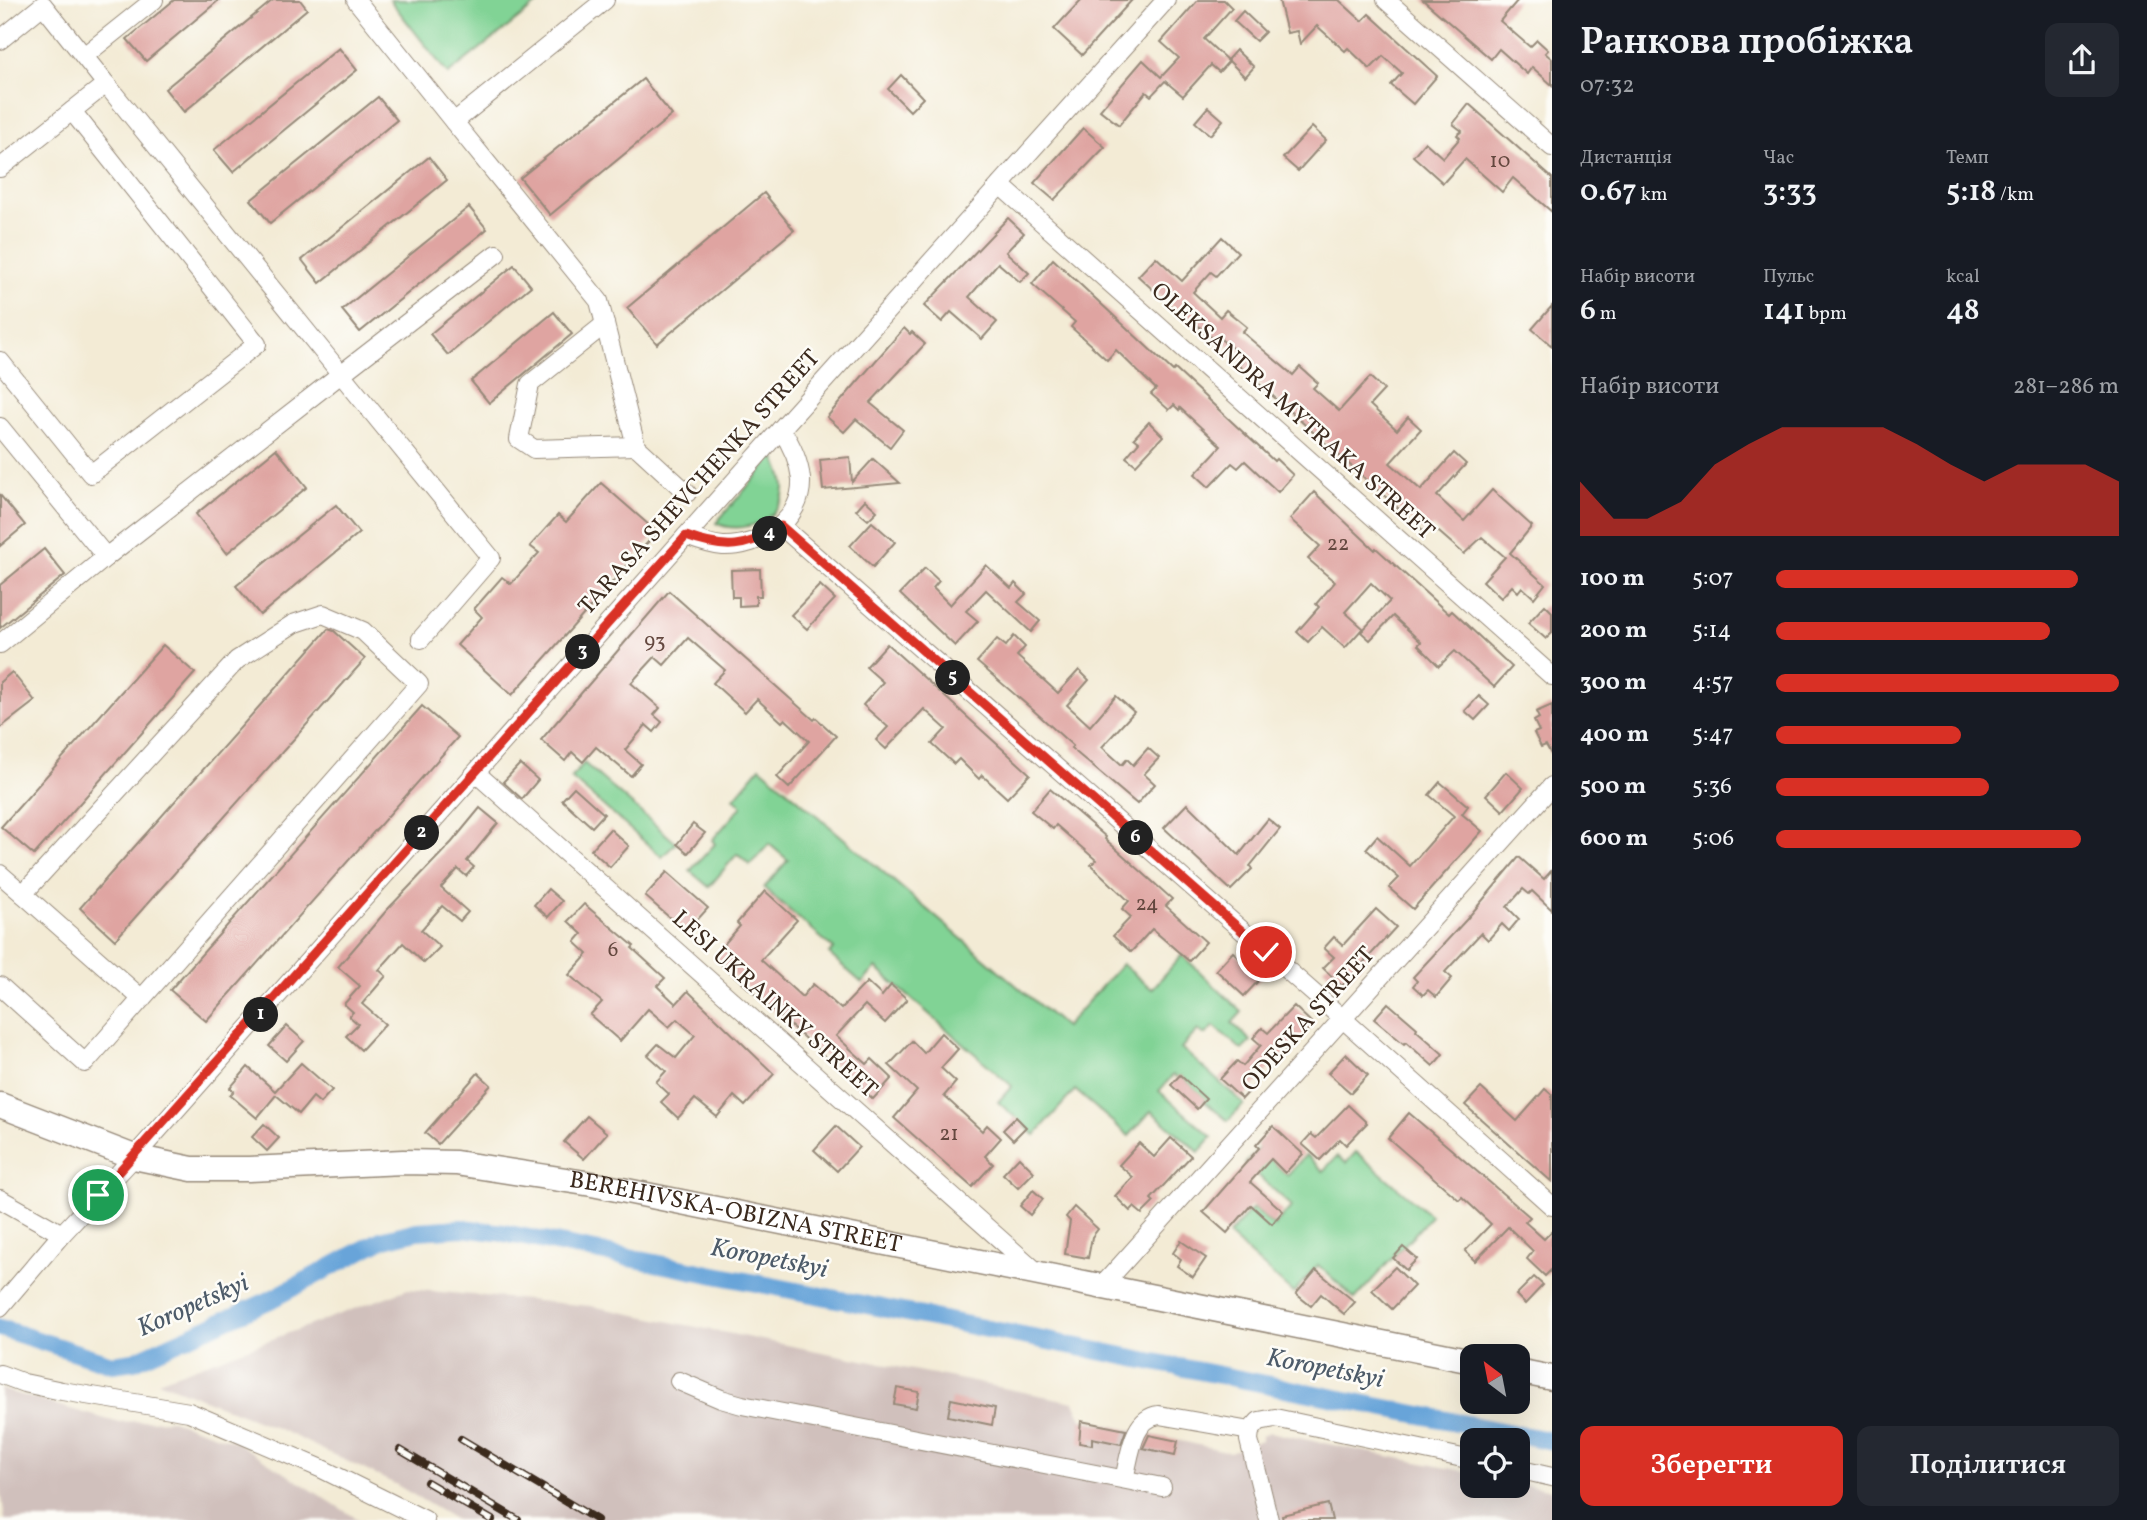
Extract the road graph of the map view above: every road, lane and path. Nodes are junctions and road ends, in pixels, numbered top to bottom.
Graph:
1 (154, 0) edge
2 (356, 0) edge
3 (605, 0) edge
4 (1166, 0) edge
5 (1386, 0) edge
6 (46, 3) edge
7 (0, 40) edge
8 (84, 56) junction
9 (106, 84) junction
10 (72, 111) junction
11 (454, 122) junction
12 (1552, 147) edge
13 (0, 169) edge
14 (1000, 185) junction
15 (496, 254) dead end
16 (605, 324) junction
17 (0, 361) edge
18 (341, 374) junction
19 (0, 427) edge
20 (781, 429) junction
21 (636, 446) junction
22 (687, 493) dead end
23 (781, 526) junction
24 (686, 536) junction
25 (106, 557) junction
26 (421, 639) dead end
27 (0, 644) edge
28 (1552, 676) edge
29 (476, 772) junction
30 (1552, 786) edge
31 (0, 874) edge
32 (23, 894) junction
33 (0, 986) edge
34 (142, 999) junction
35 (1343, 1019) junction
36 (0, 1105) edge
37 (134, 1157) junction
38 (0, 1199) edge
39 (1552, 1206) edge
40 (62, 1234) junction
41 (1040, 1275) junction
42 (1102, 1286) junction
43 (0, 1307) edge
44 (1460, 1360) edge
45 (0, 1374) edge
46 (1530, 1374) edge
47 (1552, 1378) edge
48 (679, 1381) dead end
49 (1250, 1431) junction
50 (1460, 1457) edge
51 (1530, 1472) edge
52 (1552, 1477) edge
53 (1124, 1479) junction
54 (1162, 1487) dead end
55 (425, 1520) edge
56 (1269, 1520) edge

1 - 8 street
2 - 11 street
3 - 11 street
4 - 14 street, TARASA SHEVCHENKA STREET
5 - 12 street
6 - 7 street
6 - 8 street
8 - 9 street
9 - 10 street
9 - 18 street
10 - 13 street
10 - 17 street
11 - 16 street
14 - 20 street, TARASA SHEVCHENKA STREET
14 - 28 street, OLEKSANDRA MYTRAKA STREET
15 - 18 street
16 - 21 street
16 - 21 street
18 - 25 street
18 - 26 street
19 - 25 street
20 - 23 street
20 - 24 street, TARASA SHEVCHENKA STREET
21 - 22 street
23 - 24 street
23 - 35 street
24 - 29 street, TARASA SHEVCHENKA STREET
25 - 27 street
29 - 37 street, TARASA SHEVCHENKA STREET
29 - 41 street, LESI UKRAINKY STREET
30 - 35 street, ODESKA STREET
31 - 32 street
32 - 34 street
32 - 34 street
33 - 34 street
35 - 39 street
35 - 42 street, ODESKA STREET
36 - 37 highway, BEREHIVSKA-OBIZNA STREET
37 - 40 street, TARASA SHEVCHENKA STREET
37 - 41 highway, BEREHIVSKA-OBIZNA STREET
38 - 40 street
40 - 43 street, TARASA SHEVCHENKA STREET
41 - 42 highway, BEREHIVSKA-OBIZNA STREET
42 - 44 highway, BEREHIVSKA-OBIZNA STREET
45 - 55 street
46 - 47 highway
48 - 53 street
49 - 50 street
49 - 53 street
49 - 56 street
51 - 52 street
53 - 54 street

